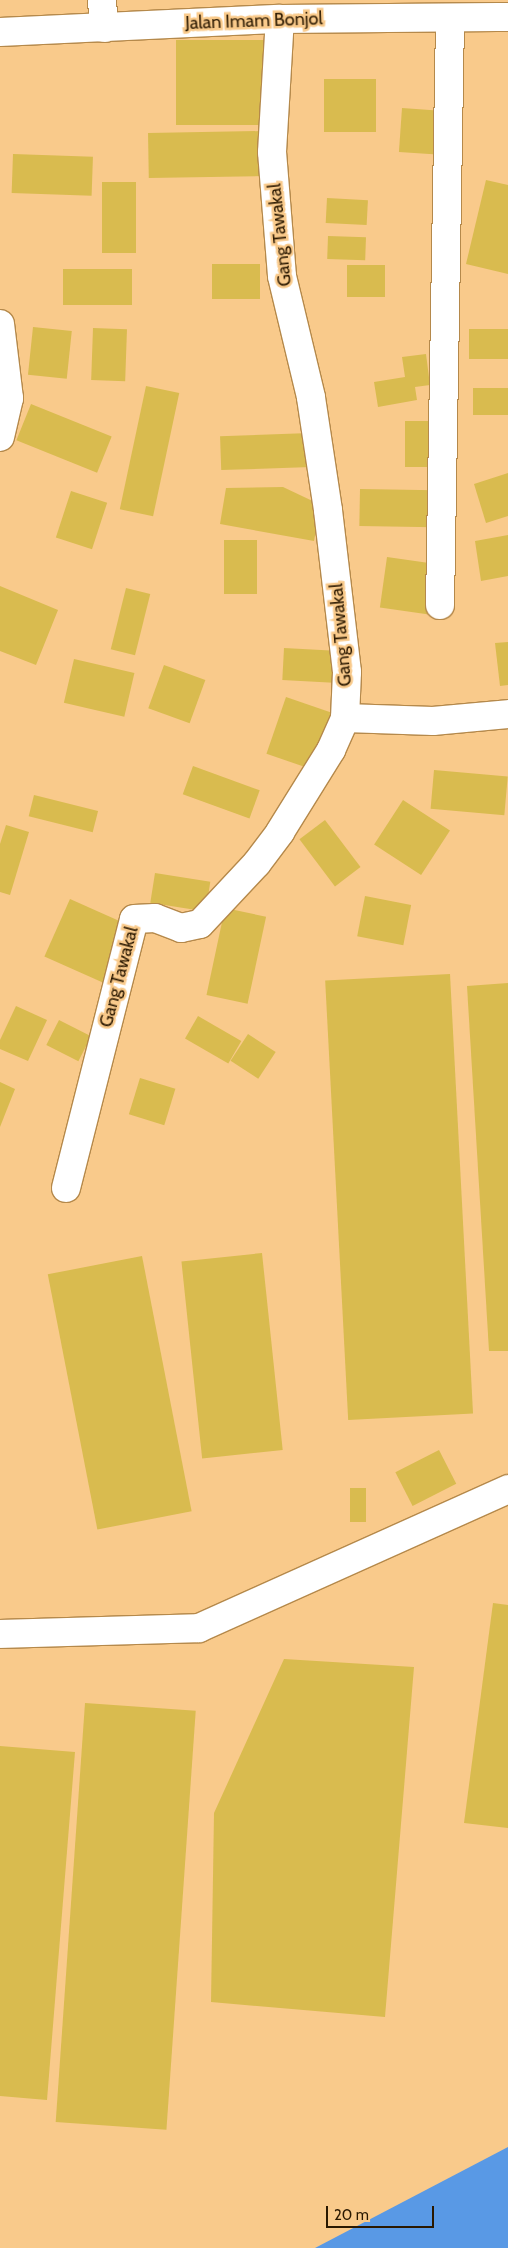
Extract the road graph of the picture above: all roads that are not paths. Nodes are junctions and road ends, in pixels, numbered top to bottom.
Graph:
1 (102, 0) edge
2 (508, 17) edge
3 (450, 18) junction
4 (280, 19) junction
5 (104, 28) junction
6 (0, 32) edge
7 (0, 324) edge
8 (0, 437) edge
9 (440, 606) dead end
10 (508, 714) edge
11 (345, 718) junction
12 (66, 1188) dead end
13 (508, 1489) edge
14 (0, 1634) edge

1 - 5 street
2 - 3 street, Jalan Imam Bonjol
3 - 4 street, Jalan Imam Bonjol
3 - 9 street
4 - 5 street, Jalan Imam Bonjol
4 - 11 street, Gang Tawakal
5 - 6 street, Jalan Imam Bonjol
7 - 8 street
10 - 11 street
11 - 12 street, Gang Tawakal
13 - 14 street

